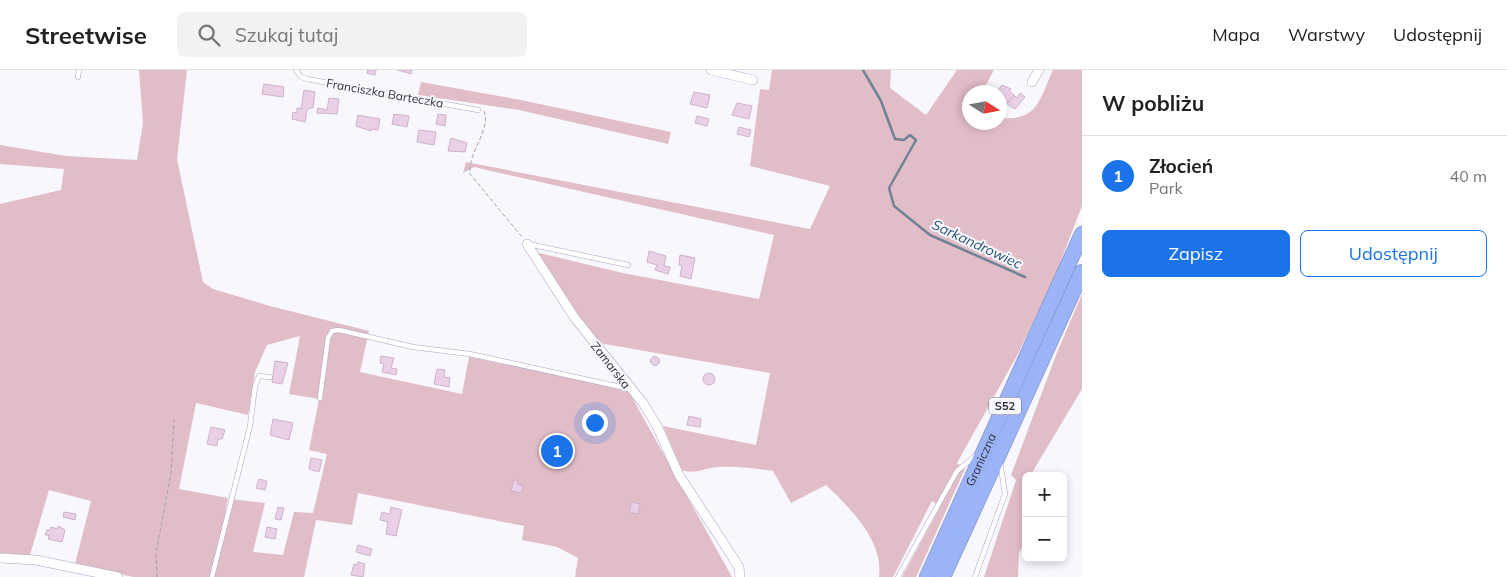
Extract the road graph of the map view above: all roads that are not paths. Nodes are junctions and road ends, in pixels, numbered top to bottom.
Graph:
1 (79, 70) edge
2 (296, 70) edge
3 (710, 70) edge
4 (1039, 70) edge
5 (78, 77) dead end
6 (753, 80) dead end
7 (1032, 82) dead end
8 (478, 110) road end
9 (1082, 234) edge
10 (527, 244) joint
11 (628, 265) dead end
12 (1082, 272) edge
13 (270, 377) dead end
14 (630, 389) junction
15 (320, 398) dead end
16 (993, 451) junction
17 (0, 558) edge
18 (118, 577) edge
19 (212, 577) edge
20 (740, 577) edge
21 (898, 577) edge
22 (927, 577) edge
23 (943, 577) edge
24 (975, 577) edge

1 - 5 lane
2 - 8 lane, Franciszka Barteczka
3 - 6 street
4 - 7 street
9 - 16 highway, Graniczna / S52
10 - 11 lane
10 - 14 street, Zamarska
12 - 16 highway, Graniczna / S52
13 - 19 lane
14 - 15 lane
14 - 20 street, Zamarska
16 - 21 lane
16 - 22 highway, Graniczna / S52
16 - 23 highway, Graniczna / S52
16 - 24 lane
17 - 18 street

